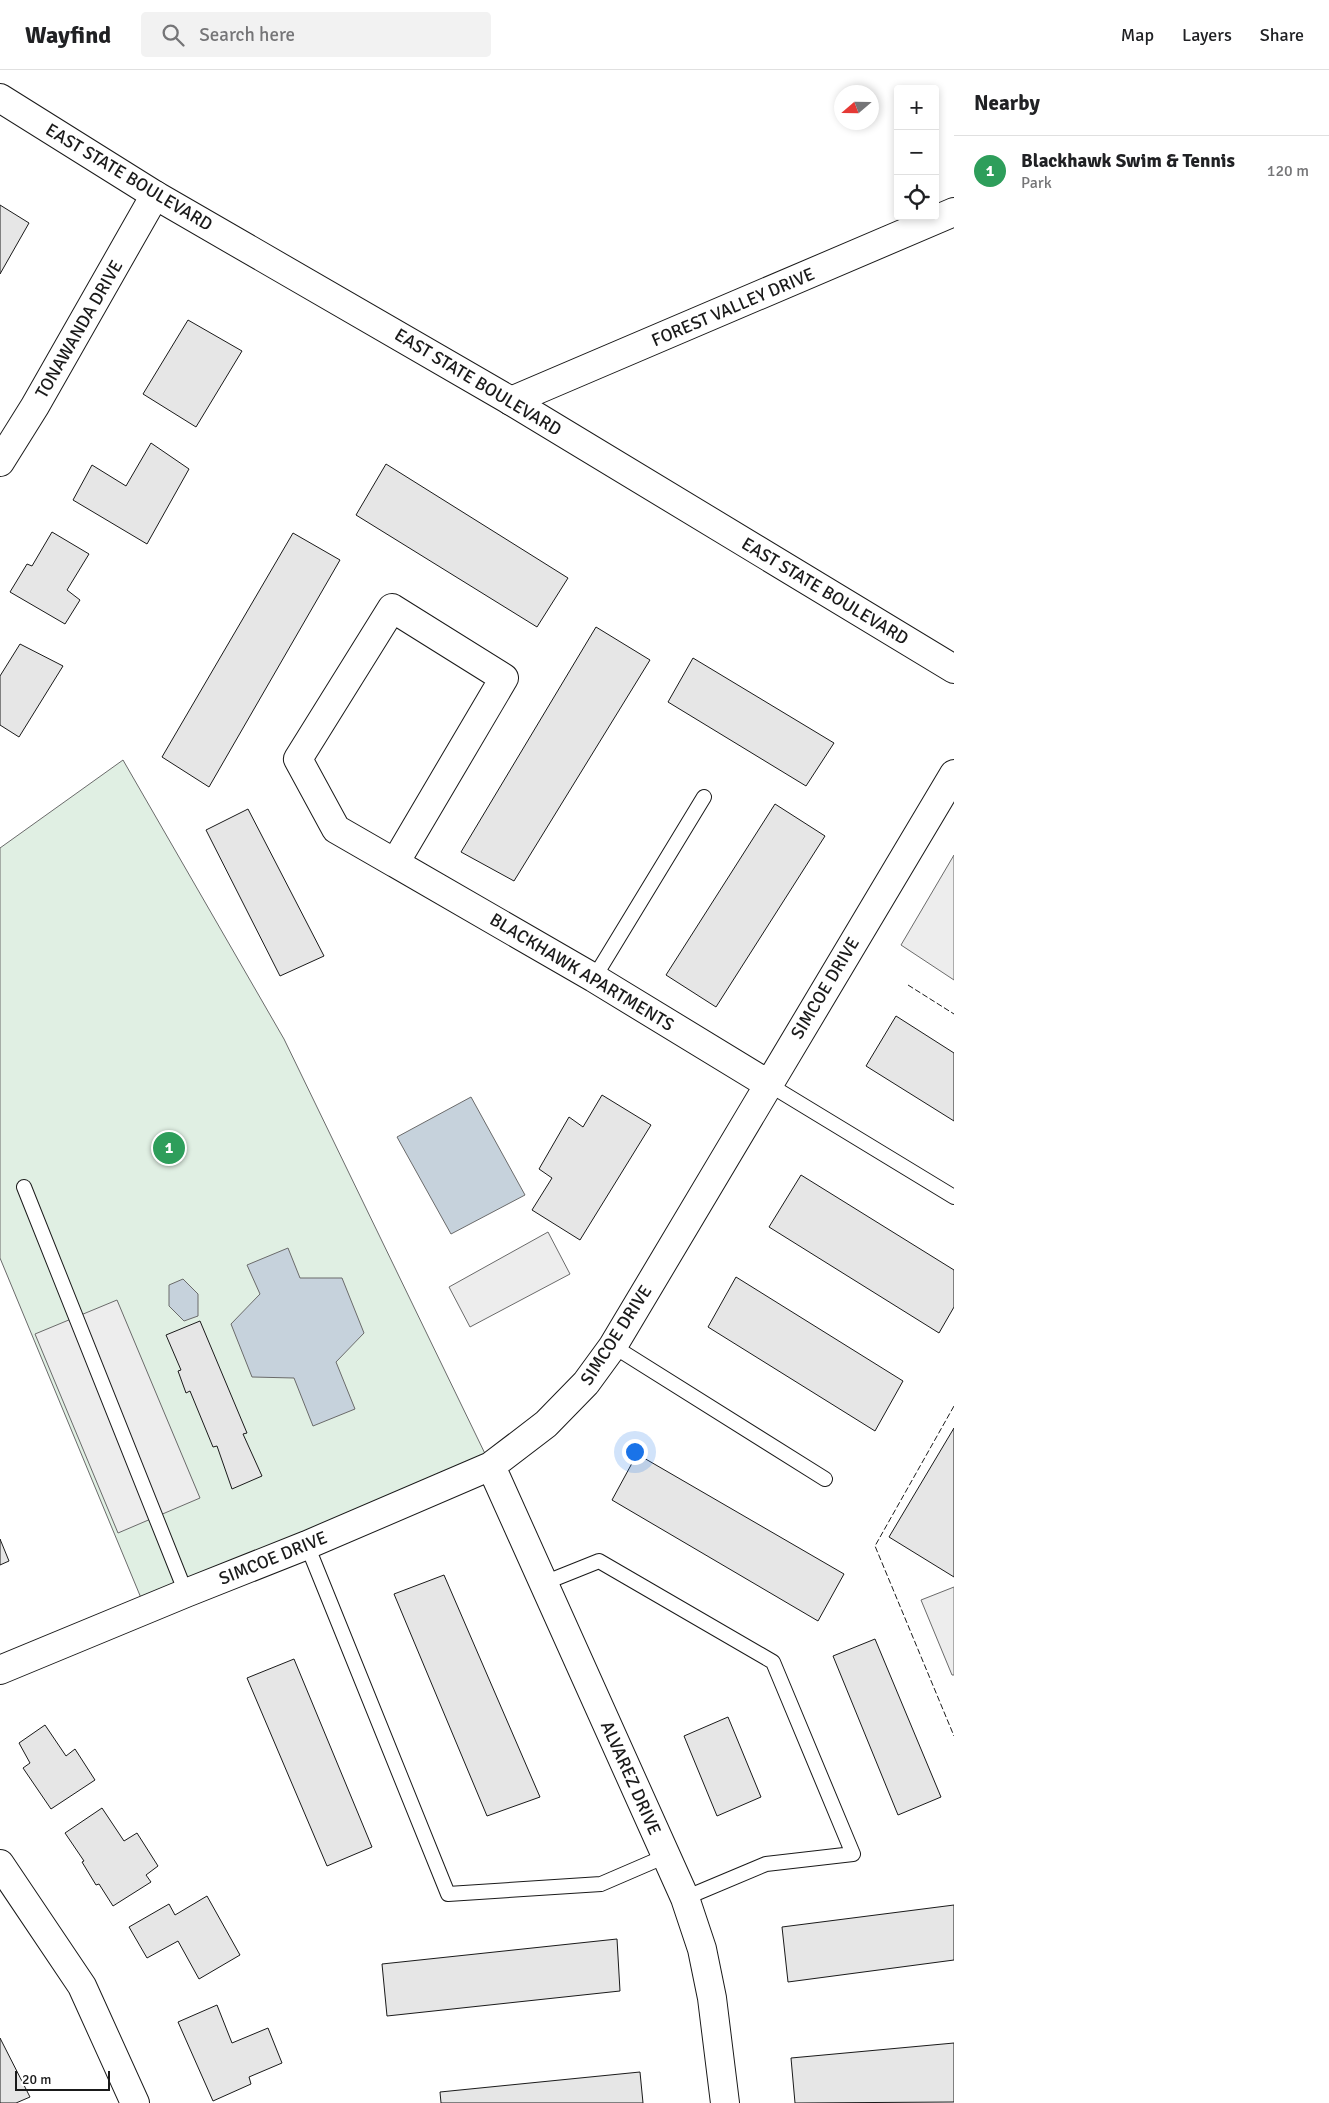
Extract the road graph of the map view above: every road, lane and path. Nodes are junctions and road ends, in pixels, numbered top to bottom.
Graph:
1 (0, 98) edge
2 (155, 195) junction
3 (954, 212) edge
4 (511, 401) junction
5 (0, 462) edge
6 (954, 669) edge
7 (954, 774) edge
8 (704, 797) dead end
9 (395, 863) junction
10 (594, 978) junction
11 (768, 1084) junction
12 (24, 1188) dead end
13 (954, 1197) edge
14 (613, 1346) junction
15 (492, 1466) junction
16 (826, 1479) dead end
17 (308, 1545) junction
18 (544, 1583) junction
19 (186, 1593) junction
20 (0, 1670) edge
21 (666, 1856) junction
22 (0, 1864) edge
23 (685, 1898) junction
24 (135, 2103) edge
25 (725, 2103) edge

1 - 2 street, EAST STATE BOULEVARD
2 - 4 street, EAST STATE BOULEVARD
2 - 5 street, TONAWANDA DRIVE
3 - 4 street, FOREST VALLEY DRIVE
4 - 6 street, EAST STATE BOULEVARD
7 - 11 street, SIMCOE DRIVE
8 - 10 lane
9 - 9 street, BLACKHAWK APARTMENTS
9 - 10 street, BLACKHAWK APARTMENTS
10 - 11 street, BLACKHAWK APARTMENTS
11 - 13 lane
11 - 14 street, SIMCOE DRIVE
12 - 19 lane
14 - 15 street, SIMCOE DRIVE
14 - 16 lane
15 - 17 street, SIMCOE DRIVE
15 - 18 street, ALVAREZ DRIVE
17 - 19 street, SIMCOE DRIVE
17 - 21 lane
18 - 21 street, ALVAREZ DRIVE
18 - 23 lane
19 - 20 street, SIMCOE DRIVE
21 - 23 street, ALVAREZ DRIVE
22 - 24 street
23 - 25 street, ALVAREZ DRIVE

